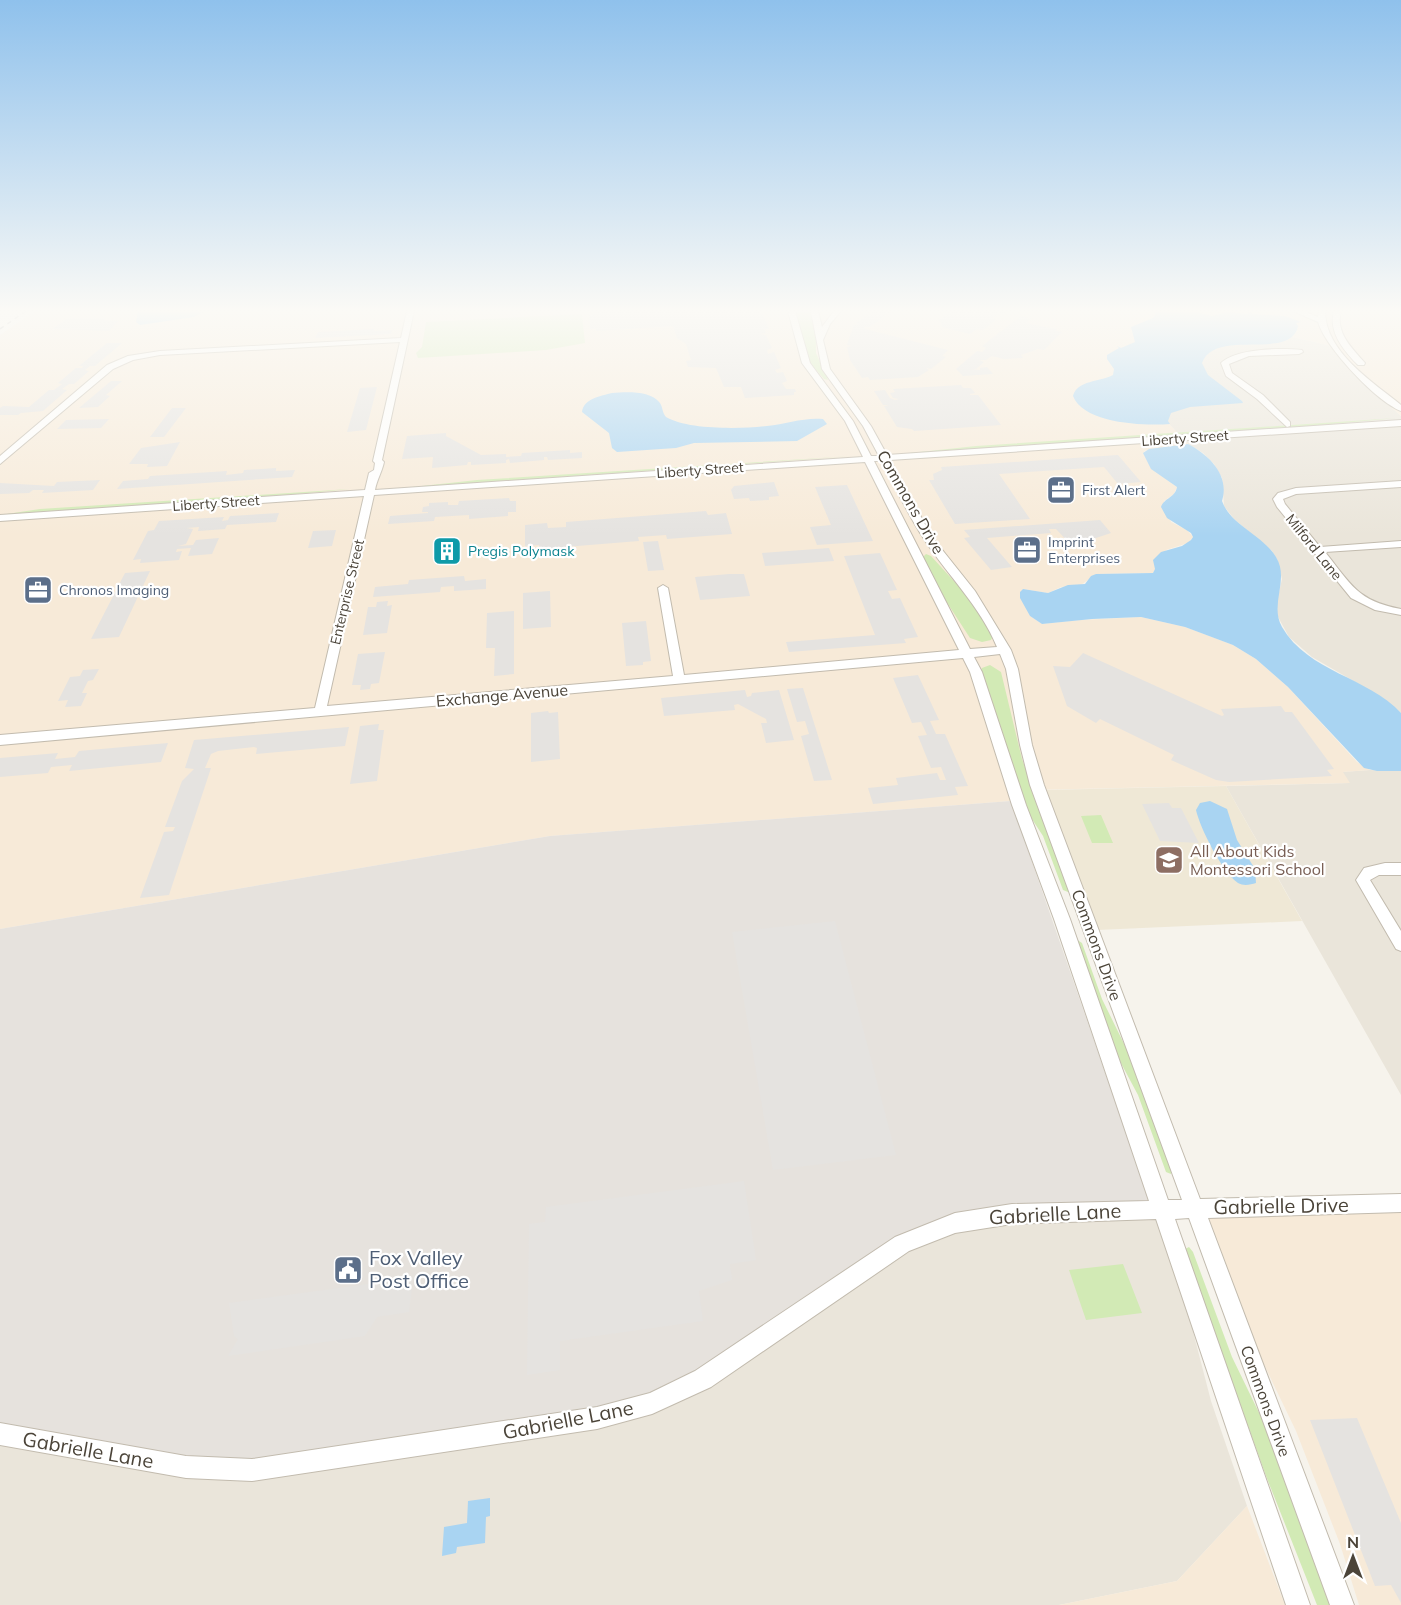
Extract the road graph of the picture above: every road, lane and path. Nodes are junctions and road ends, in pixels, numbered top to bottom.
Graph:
1 (87, 386) edge
2 (394, 386) edge
3 (823, 386) edge
4 (839, 386) edge
5 (1244, 386) edge
6 (1375, 386) edge
7 (1388, 386) edge
8 (1401, 398) edge
9 (1401, 409) edge
10 (1401, 416) edge
11 (1401, 423) edge
12 (1287, 424) junction
13 (882, 454) junction
14 (867, 456) junction
15 (0, 461) edge
16 (1401, 484) edge
17 (371, 489) junction
18 (0, 510) edge
19 (0, 518) edge
20 (1401, 543) edge
21 (1317, 550) junction
22 (663, 588) dead end
23 (1401, 612) edge
24 (1005, 650) junction
25 (967, 653) junction
26 (679, 679) junction
27 (320, 711) junction
28 (0, 740) edge
29 (1401, 869) edge
30 (1401, 944) edge
31 (1401, 1203) edge
32 (1195, 1208) junction
33 (1162, 1209) junction
34 (0, 1434) edge
35 (1298, 1605) edge
36 (1342, 1605) edge

1 - 15 street
2 - 17 street, Enterprise Street
3 - 14 street, Commons Drive
4 - 13 street, Commons Drive
5 - 12 street
6 - 9 street
7 - 8 street
10 - 12 street, Liberty Street
11 - 13 street, Liberty Street
12 - 13 street, Liberty Street
13 - 14 street, Liberty Street
13 - 24 street, Commons Drive
14 - 17 street, Liberty Street
14 - 25 street, Commons Drive
16 - 21 street, Milford Lane
17 - 18 street, Liberty Street
17 - 19 street, Liberty Street
17 - 27 street, Enterprise Street
20 - 21 street
21 - 23 street, Milford Lane
22 - 26 street
24 - 25 street, Exchange Avenue
24 - 32 street, Commons Drive
25 - 26 street, Exchange Avenue
25 - 33 street, Commons Drive
26 - 27 street, Exchange Avenue
27 - 28 street, Exchange Avenue
29 - 30 street
31 - 32 street, Gabrielle Drive
32 - 33 street, Gabrielle Drive
32 - 36 street, Commons Drive
33 - 34 street, Gabrielle Lane
33 - 35 street, Commons Drive

